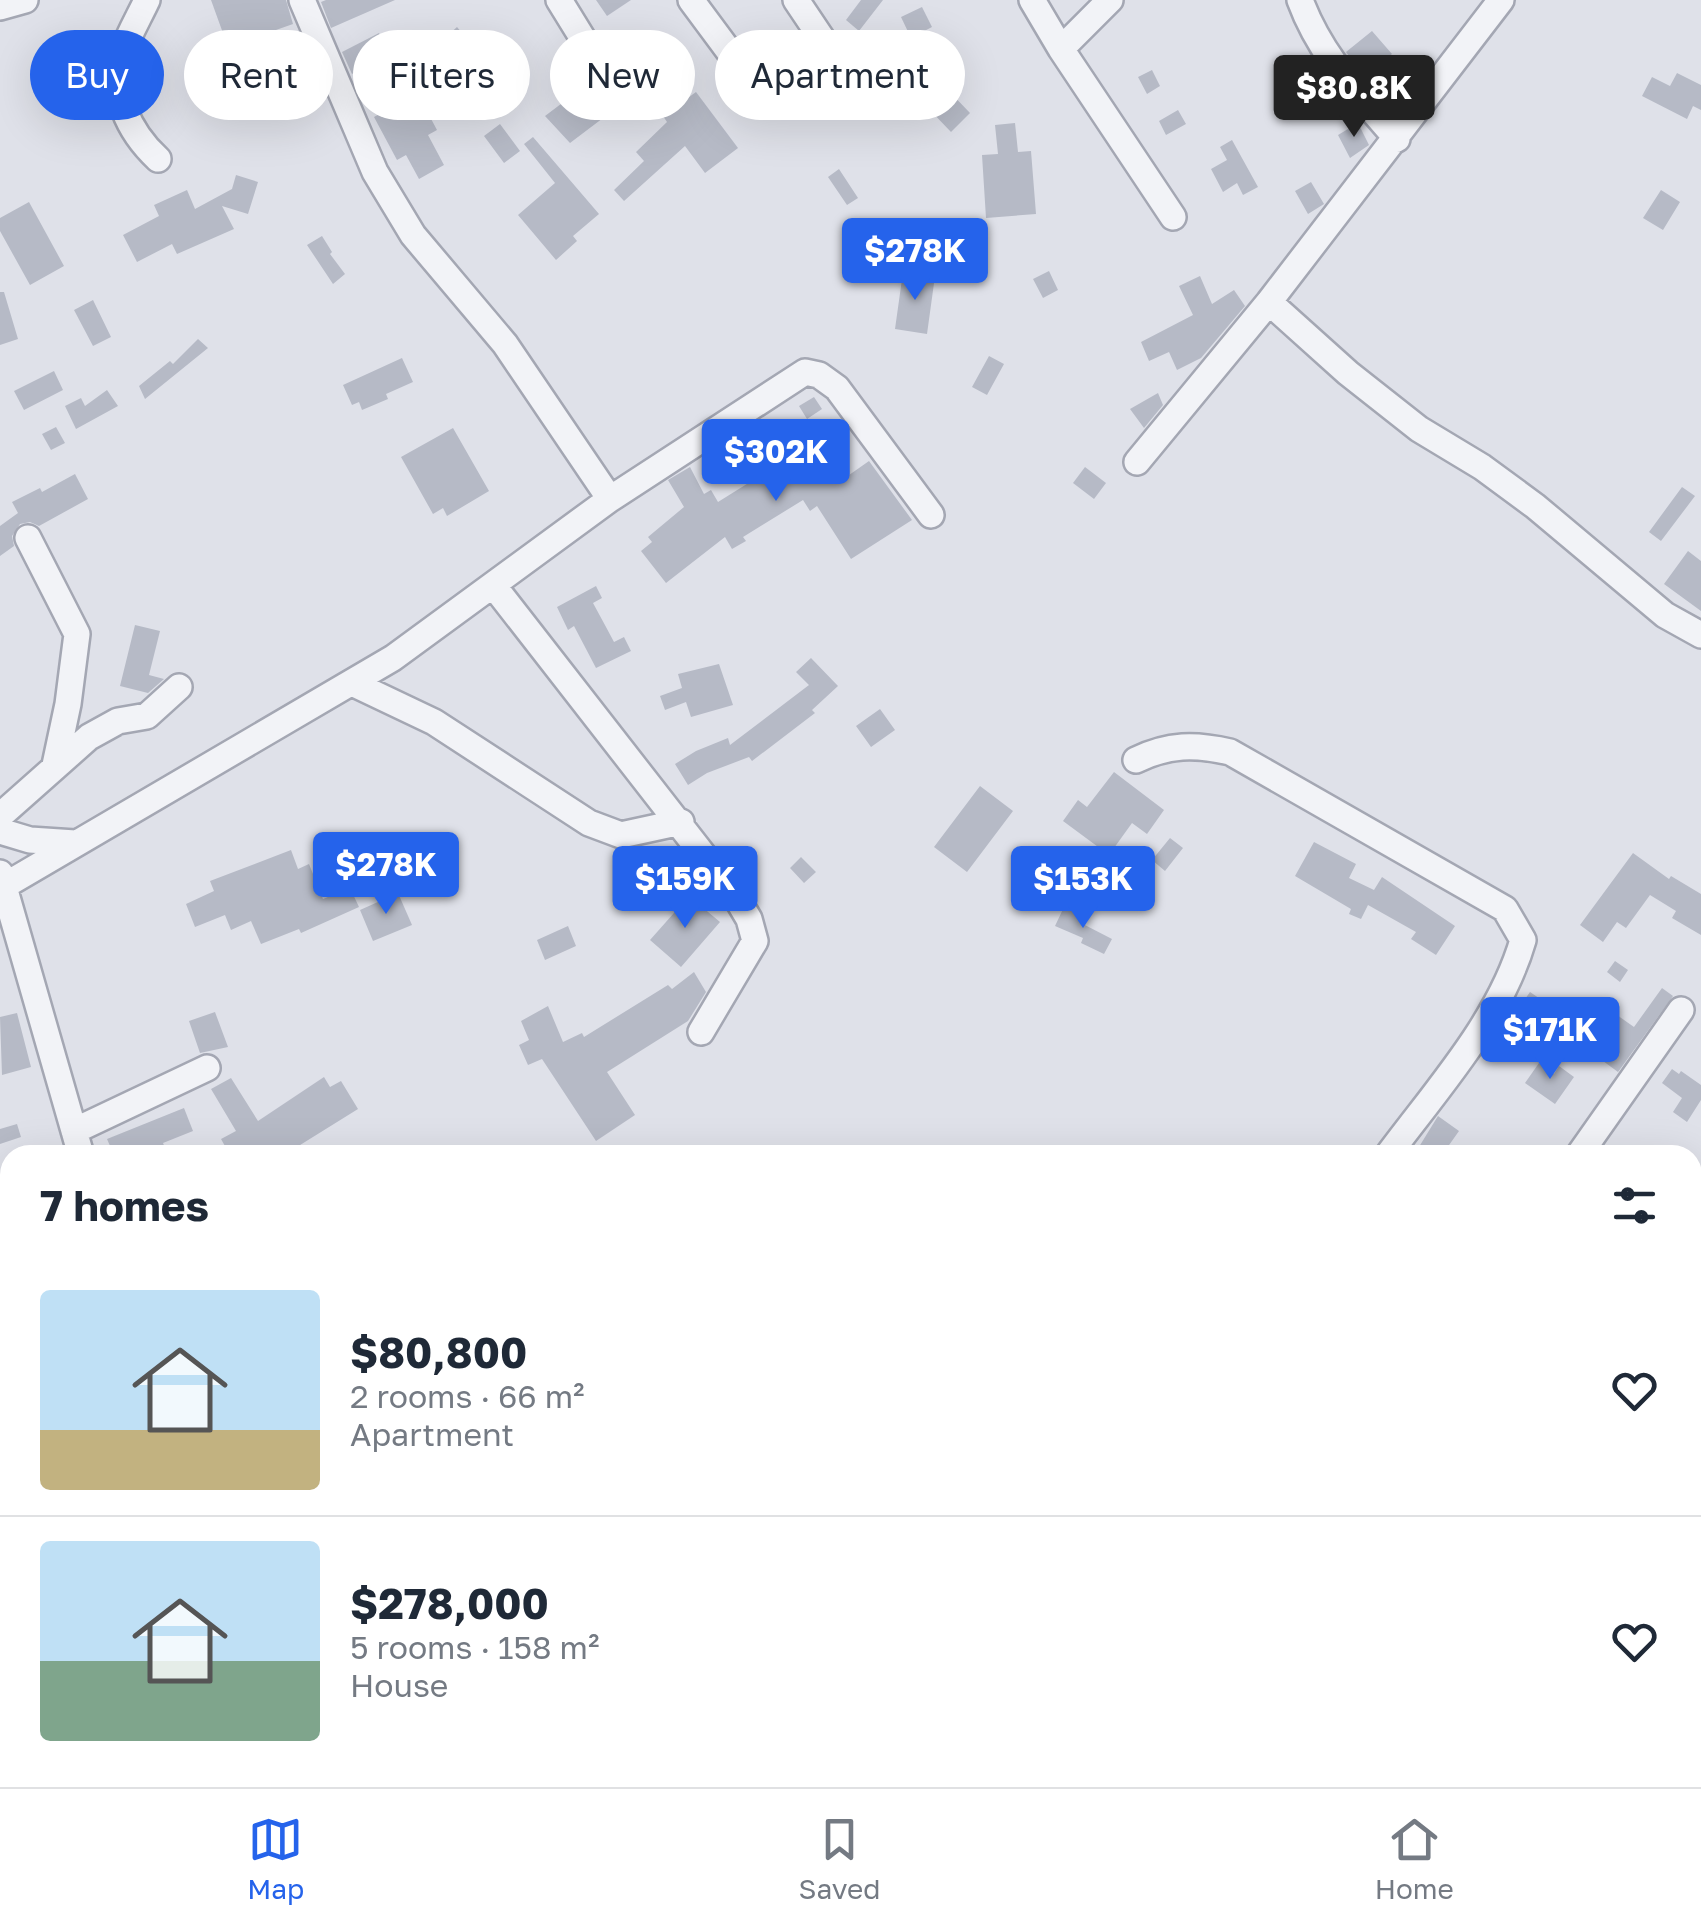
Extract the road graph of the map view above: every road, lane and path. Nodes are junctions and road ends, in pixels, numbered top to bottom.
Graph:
1 (25, 0) edge
2 (147, 0) edge
3 (302, 0) edge
4 (560, 0) edge
5 (691, 0) edge
6 (796, 0) edge
7 (1032, 0) edge
8 (1110, 0) edge
9 (1300, 0) edge
10 (1501, 0) edge
11 (0, 7) edge
12 (578, 30) edge
13 (816, 30) edge
14 (715, 33) edge
15 (1060, 50) junction
16 (1397, 139) junction
17 (158, 159) dead end
18 (1174, 217) dead end
19 (1269, 302) junction
20 (1138, 462) dead end
21 (610, 499) junction
22 (930, 515) dead end
23 (28, 538) dead end
24 (493, 585) junction
25 (1701, 635) edge
26 (352, 683) junction
27 (180, 687) dead end
28 (1136, 760) dead end
29 (55, 765) junction
30 (0, 816) edge
31 (681, 822) junction
32 (0, 831) edge
33 (75, 843) junction
34 (2, 879) edge
35 (1681, 1010) dead end
36 (701, 1032) dead end
37 (207, 1068) dead end
38 (78, 1143) edge
39 (1395, 1145) edge
40 (1586, 1145) edge

1 - 11 street
2 - 17 street
3 - 21 street
4 - 12 street
5 - 14 street
6 - 13 street
7 - 15 street
8 - 15 street
9 - 16 street
10 - 16 street
15 - 18 street
16 - 19 street
19 - 20 street
19 - 25 street
21 - 22 street
21 - 24 street
23 - 29 street
24 - 26 street
24 - 31 street
26 - 31 street
26 - 33 street
27 - 29 street
28 - 39 street
29 - 30 street
31 - 36 street
32 - 33 street
33 - 34 street
34 - 38 street
35 - 40 street
37 - 38 street

